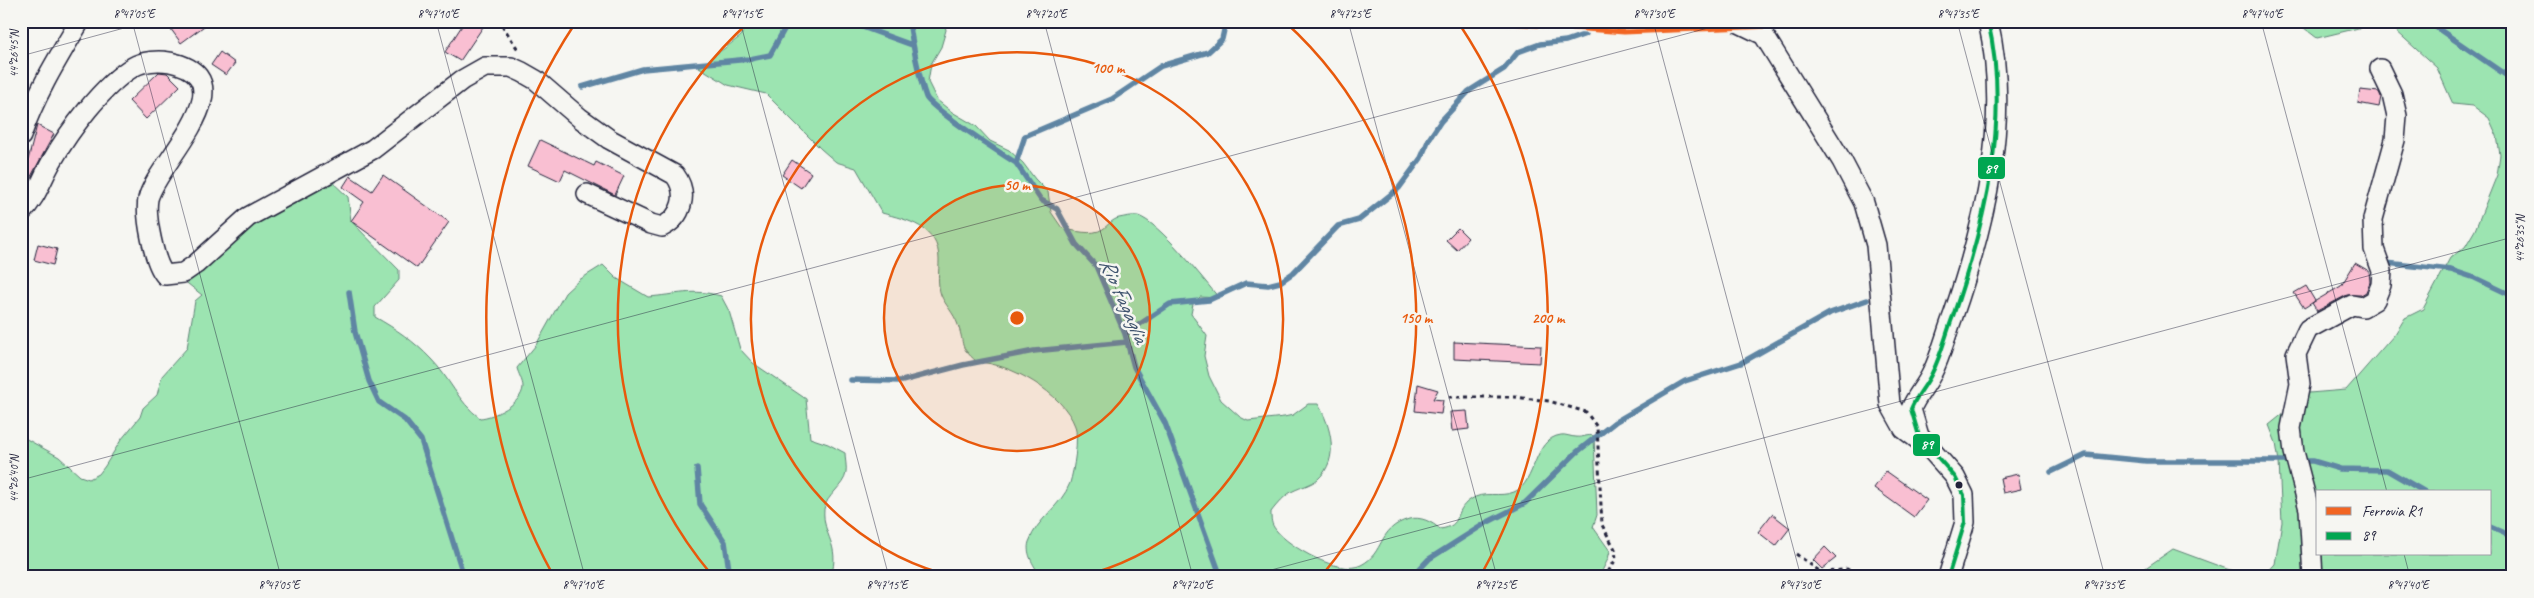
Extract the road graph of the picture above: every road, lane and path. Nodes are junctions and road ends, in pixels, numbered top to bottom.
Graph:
1 (80, 21) edge
2 (1735, 21) edge
3 (1988, 21) edge
4 (502, 25) dead end
5 (1760, 28) edge
6 (2380, 69) dead end
7 (522, 72) junction
8 (21, 136) edge
9 (587, 194) dead end
10 (21, 213) edge
11 (1450, 397) dead end
12 (1927, 446) junction
13 (1796, 554) dead end
14 (1605, 577) edge
15 (1861, 577) edge
16 (1948, 577) edge
17 (2313, 577) edge

1 - 8 street
2 - 5 street
3 - 12 street
4 - 7 path
5 - 12 street
6 - 17 street
7 - 9 street
7 - 10 street
11 - 14 path
12 - 16 street
13 - 15 path

